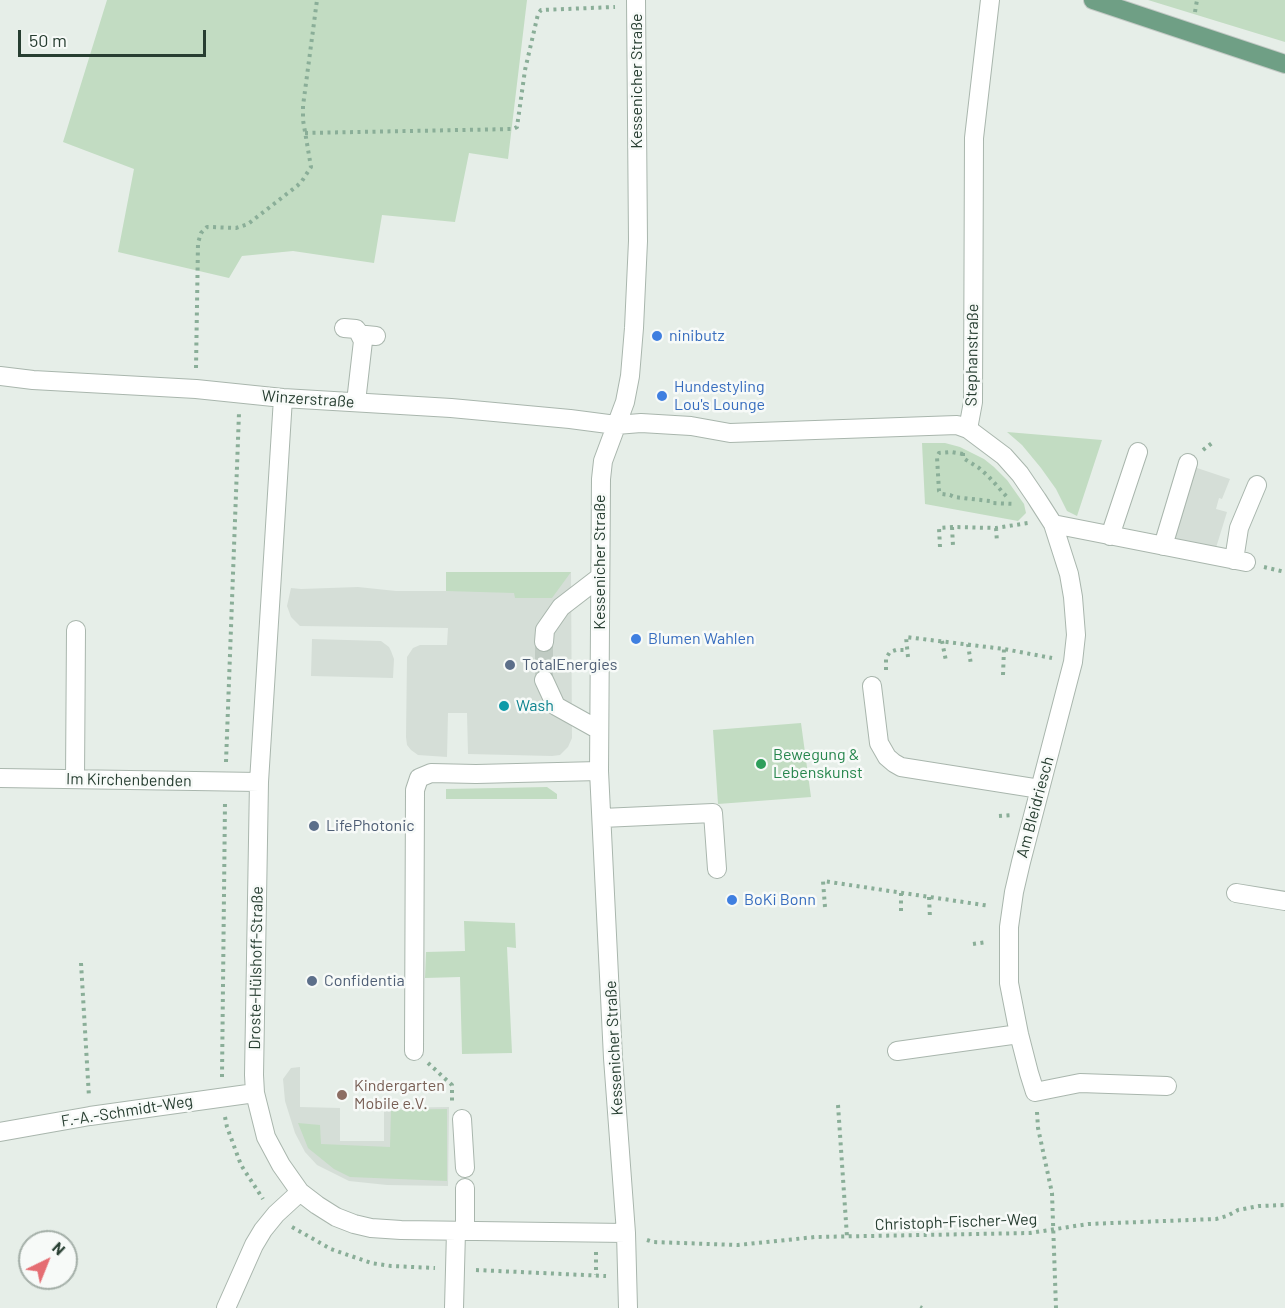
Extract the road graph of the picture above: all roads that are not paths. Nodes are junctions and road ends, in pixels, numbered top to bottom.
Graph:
1 (990, 0) edge
2 (1093, 0) edge
3 (636, 3) edge
4 (1285, 64) edge
5 (344, 328) dead end
6 (0, 376) edge
7 (283, 398) junction
8 (356, 402) junction
9 (616, 425) junction
10 (968, 429) junction
11 (1138, 452) dead end
12 (1188, 464) dead end
13 (1257, 485) dead end
14 (1051, 522) junction
15 (1110, 536) junction
16 (1163, 546) junction
17 (600, 577) junction
18 (76, 630) dead end
19 (544, 642) tunnel mouth
20 (544, 680) tunnel mouth
21 (872, 686) dead end
22 (599, 730) junction
23 (599, 771) junction
24 (0, 778) edge
25 (75, 779) junction
26 (259, 782) junction
27 (1040, 789) junction
28 (602, 818) junction
29 (717, 869) dead end
30 (1236, 893) dead end
31 (1285, 901) edge
32 (1019, 1035) junction
33 (414, 1051) road end
34 (897, 1051) dead end
35 (1167, 1086) dead end
36 (255, 1093) junction
37 (462, 1119) road end
38 (0, 1132) edge
39 (465, 1168) dead end
40 (465, 1188) dead end
41 (300, 1192) junction
42 (461, 1231) junction
43 (626, 1233) junction
44 (226, 1308) edge
45 (454, 1308) edge
46 (628, 1308) edge

1 - 10 street, Stephanstraße
2 - 4 main road
3 - 9 street, Kessenicher Straße
5 - 8 street
6 - 7 street, Winzerstraße
7 - 8 street, Winzerstraße
7 - 26 street, Droste-Hülshoff-Straße
8 - 9 street, Winzerstraße
9 - 10 street, Stephanstraße
9 - 17 street, Kessenicher Straße
10 - 14 street, Am Bleidriesch
11 - 15 street
12 - 16 street
13 - 16 street
14 - 15 street
14 - 27 street, Am Bleidriesch
15 - 16 street
17 - 19 street
17 - 22 street, Kessenicher Straße
18 - 25 street
20 - 22 street
21 - 27 street
22 - 23 street, Kessenicher Straße
23 - 28 street, Kessenicher Straße
23 - 33 street
24 - 25 street, Im Kirchenbenden
25 - 26 street, Im Kirchenbenden
26 - 36 street, Droste-Hülshoff-Straße
27 - 32 street, Am Bleidriesch
28 - 29 street
28 - 43 street, Kessenicher Straße
30 - 31 street
32 - 34 street
32 - 35 street, Am Bleidriesch
36 - 38 street, F.-A.-Schmidt-Weg
36 - 41 street, Droste-Hülshoff-Straße
37 - 39 street
40 - 42 street
41 - 42 street, Droste-Hülshoff-Straße
41 - 44 street
42 - 43 street, Droste-Hülshoff-Straße
42 - 45 street
43 - 46 street, Kessenicher Straße

